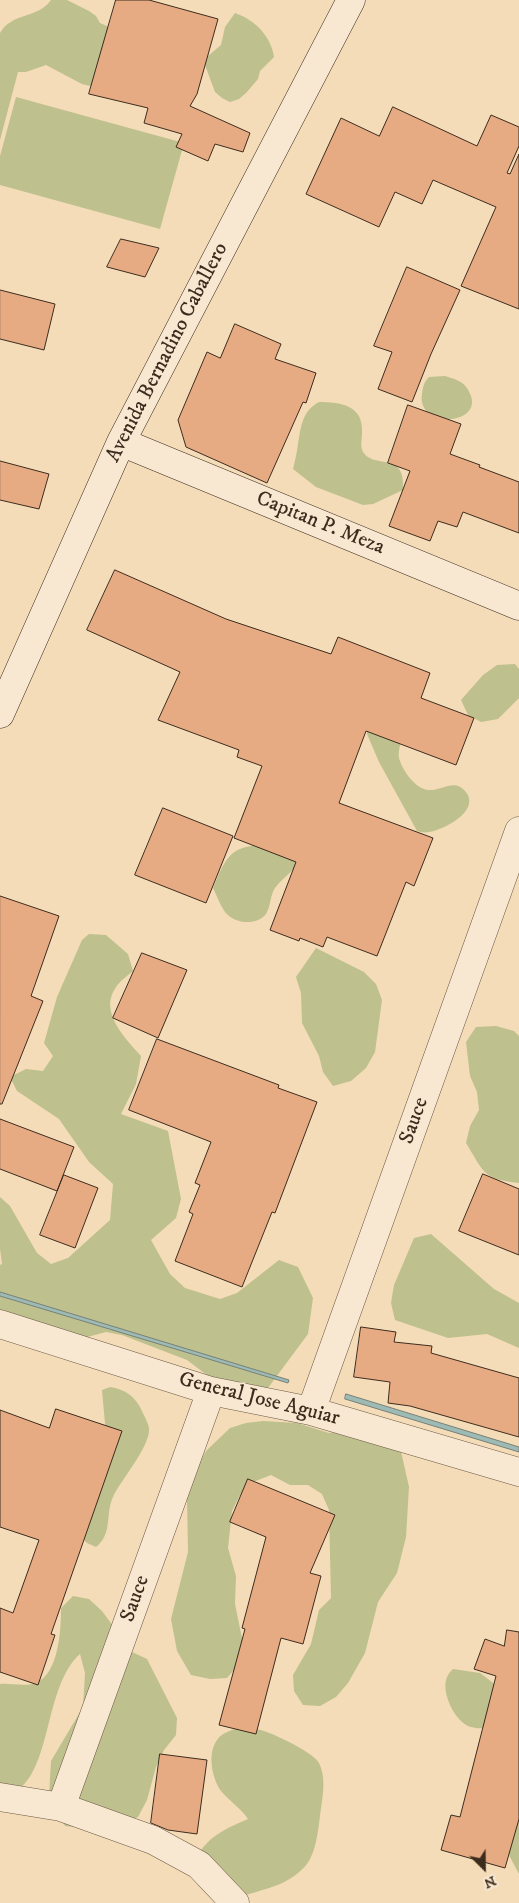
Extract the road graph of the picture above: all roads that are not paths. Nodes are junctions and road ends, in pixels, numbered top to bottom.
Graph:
1 (351, 0) edge
2 (121, 442) junction
3 (519, 606) edge
4 (0, 714) edge
5 (519, 831) edge
6 (0, 1324) edge
7 (211, 1391) junction
8 (311, 1410) junction
9 (519, 1472) edge
10 (0, 1797) edge
11 (61, 1807) junction
12 (234, 1903) edge

1 - 2 street, Avenida Bernadino Caballero
2 - 3 street, Capitan P. Meza
2 - 4 street, Avenida Bernadino Caballero
5 - 8 street, Sauce
6 - 7 street, General Jose Aguiar
7 - 8 street, General Jose Aguiar
7 - 11 street, Sauce
8 - 9 street, General Jose Aguiar
10 - 11 street
11 - 12 street

